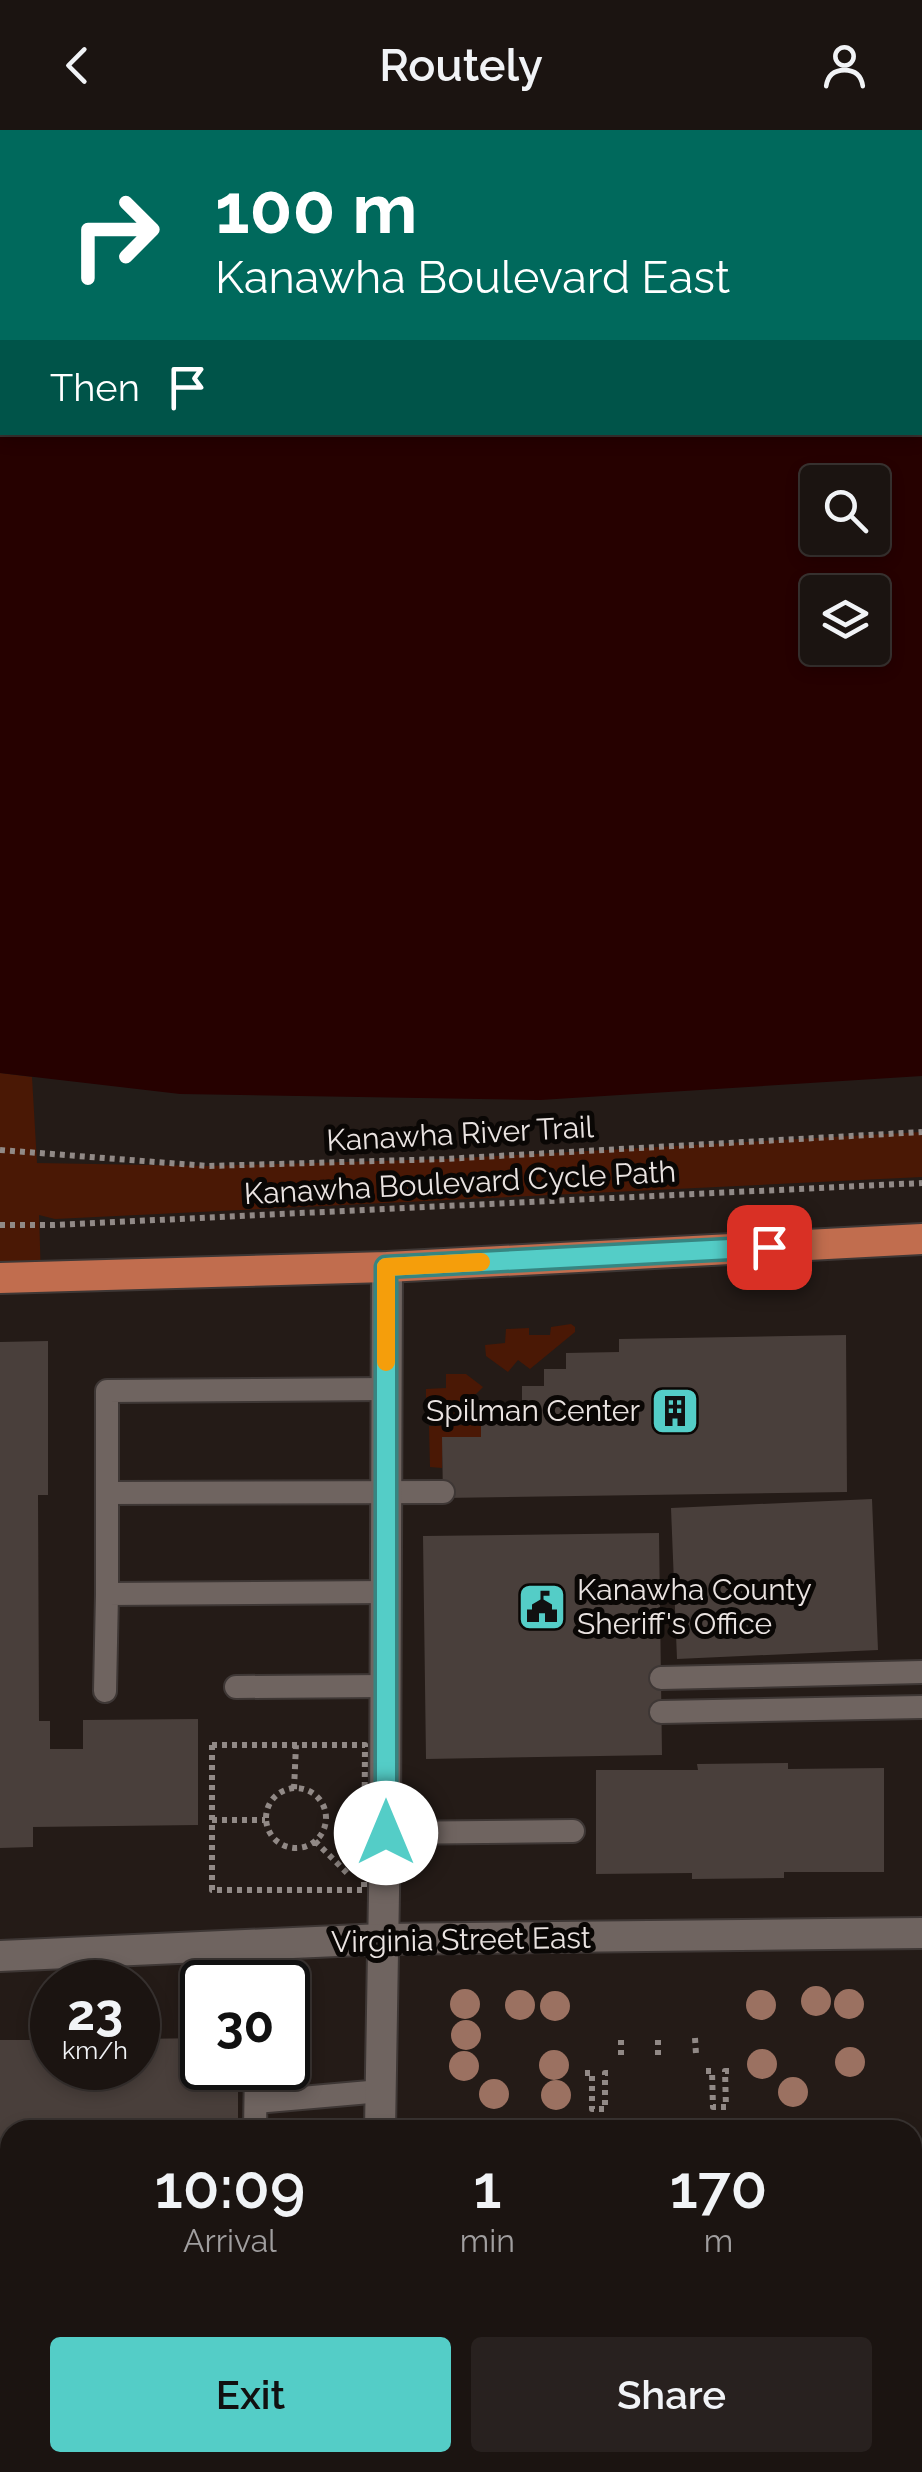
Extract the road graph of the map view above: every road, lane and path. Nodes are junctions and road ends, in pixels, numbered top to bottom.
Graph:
1 (922, 1132) edge
2 (0, 1150) edge
3 (922, 1183) edge
4 (0, 1224) edge
5 (922, 1239) edge
6 (386, 1267) junction
7 (0, 1278) edge
8 (386, 1389) junction
9 (443, 1492) dead end
10 (107, 1493) junction
11 (386, 1493) junction
12 (386, 1592) junction
13 (107, 1594) junction
14 (922, 1672) edge
15 (661, 1678) dead end
16 (386, 1686) junction
17 (236, 1687) dead end
18 (105, 1692) dead end
19 (922, 1708) edge
20 (661, 1712) dead end
21 (296, 1744) junction
22 (294, 1788) junction
23 (212, 1820) junction
24 (265, 1820) junction
25 (574, 1831) dead end
26 (386, 1833) junction
27 (316, 1842) junction
28 (364, 1890) junction
29 (922, 1933) edge
30 (382, 1939) junction
31 (0, 1956) edge
32 (695, 2038) dead end
33 (621, 2040) dead end
34 (658, 2040) dead end
35 (621, 2054) dead end
36 (696, 2054) dead end
37 (658, 2055) dead end
38 (731, 2070) dead end
39 (706, 2071) dead end
40 (610, 2072) dead end
41 (585, 2073) dead end
42 (256, 2090) edge
43 (381, 2091) junction
44 (256, 2102) junction
45 (255, 2120) edge
46 (380, 2120) edge

1 - 2 path, Kanawha River Trail
3 - 4 path, Kanawha Boulevard Cycle Path
5 - 6 main road
6 - 7 main road
6 - 8 street
8 - 10 lane
8 - 11 street
9 - 11 lane
10 - 11 lane
10 - 13 lane
11 - 12 street
12 - 13 lane
12 - 16 street
13 - 18 lane
14 - 15 lane
16 - 17 lane
16 - 26 street
19 - 20 lane
21 - 22 path
21 - 23 path
21 - 28 path
22 - 24 path
22 - 27 path
23 - 24 path
23 - 28 path
24 - 27 path
25 - 26 lane
26 - 30 street
27 - 28 path
29 - 30 street, Virginia Street East
30 - 31 street, Virginia Street East
30 - 43 street
32 - 36 path
33 - 35 path
34 - 37 path
38 - 39 path
40 - 41 path
42 - 44 lane
43 - 44 lane
43 - 46 street
44 - 45 lane

